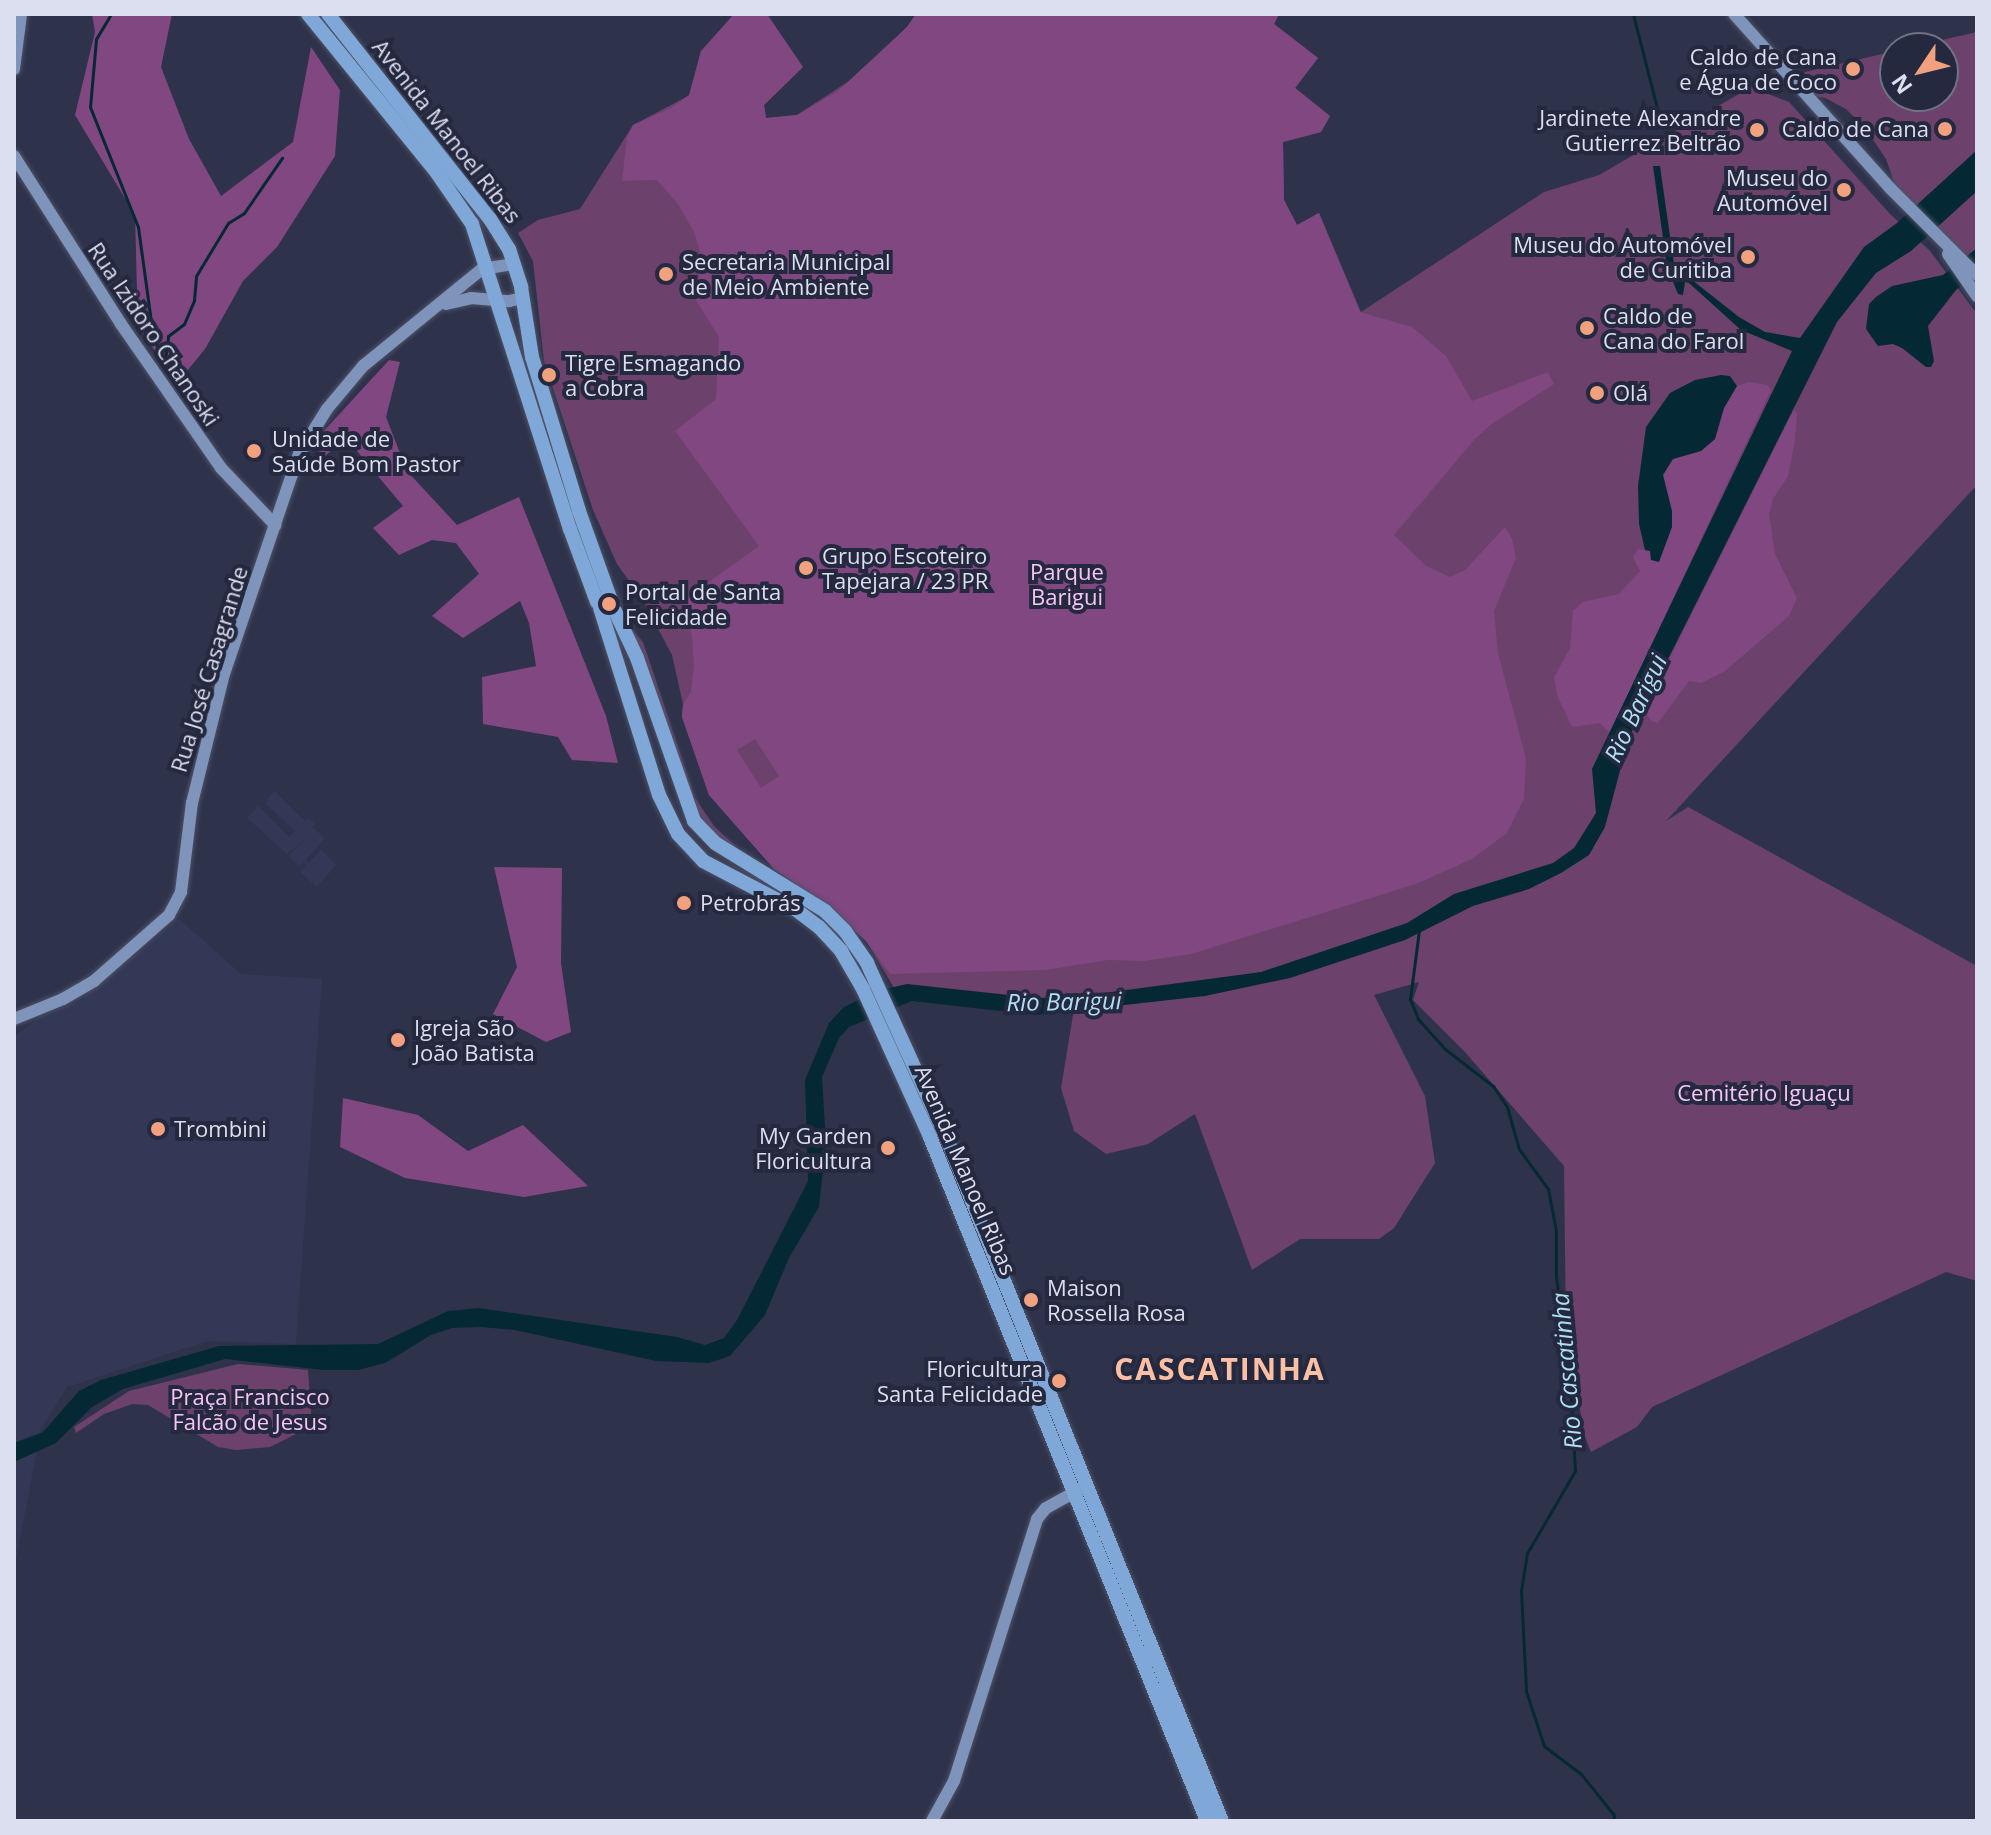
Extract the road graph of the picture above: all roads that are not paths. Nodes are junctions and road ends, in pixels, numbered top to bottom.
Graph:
1 (21, 14) edge
2 (308, 14) edge
3 (328, 14) edge
4 (1734, 14) edge
5 (14, 69) edge
6 (401, 128) junction
7 (427, 139) junction
8 (14, 156) edge
9 (437, 173) junction
10 (463, 185) junction
11 (515, 264) junction
12 (487, 266) junction
13 (1975, 286) edge
14 (523, 298) junction
15 (499, 300) junction
16 (439, 306) junction
17 (275, 525) junction
18 (606, 606) junction
19 (870, 986) junction
20 (14, 1019) edge
21 (885, 1019) junction
22 (911, 1093) junction
23 (938, 1120) junction
24 (1080, 1489) junction
25 (1117, 1600) junction
26 (1146, 1632) junction
27 (1139, 1654) junction
28 (1167, 1685) junction
29 (1207, 1817) edge
30 (932, 1821) edge
31 (1222, 1821) edge

1 - 5 street
2 - 6 main road, Avenida Manoel Ribas
3 - 7 main road, Avenida Manoel Ribas
4 - 13 street
6 - 7 main road
6 - 9 main road, Avenida Manoel Ribas
7 - 10 main road, Avenida Manoel Ribas
8 - 17 street, Rua Izidoro Chanoski
9 - 10 main road
9 - 12 main road, Avenida Manoel Ribas
10 - 11 main road, Avenida Manoel Ribas
11 - 12 street
11 - 14 main road, Avenida Manoel Ribas
12 - 15 main road, Avenida Manoel Ribas
12 - 16 street, Rua José Casagrande
14 - 15 street, Rua José Casagrande
14 - 18 main road, Avenida Manoel Ribas
15 - 16 street, Rua José Casagrande
15 - 18 main road, Avenida Manoel Ribas
16 - 17 street, Rua José Casagrande
17 - 20 street, Rua José Casagrande
18 - 19 main road, Avenida Manoel Ribas
18 - 19 main road, Avenida Manoel Ribas
19 - 21 main road, Avenida Manoel Ribas
21 - 22 main road, Avenida Manoel Ribas
21 - 23 main road, Avenida Manoel Ribas
22 - 23 main road
22 - 24 main road, Avenida Manoel Ribas
23 - 24 main road, Avenida Manoel Ribas
24 - 25 main road, Avenida Manoel Ribas
24 - 26 main road, Avenida Manoel Ribas
24 - 30 street
25 - 26 main road
25 - 27 main road, Avenida Manoel Ribas
26 - 28 main road, Avenida Manoel Ribas
27 - 28 main road
27 - 29 main road, Avenida Manoel Ribas
28 - 31 main road, Avenida Manoel Ribas

